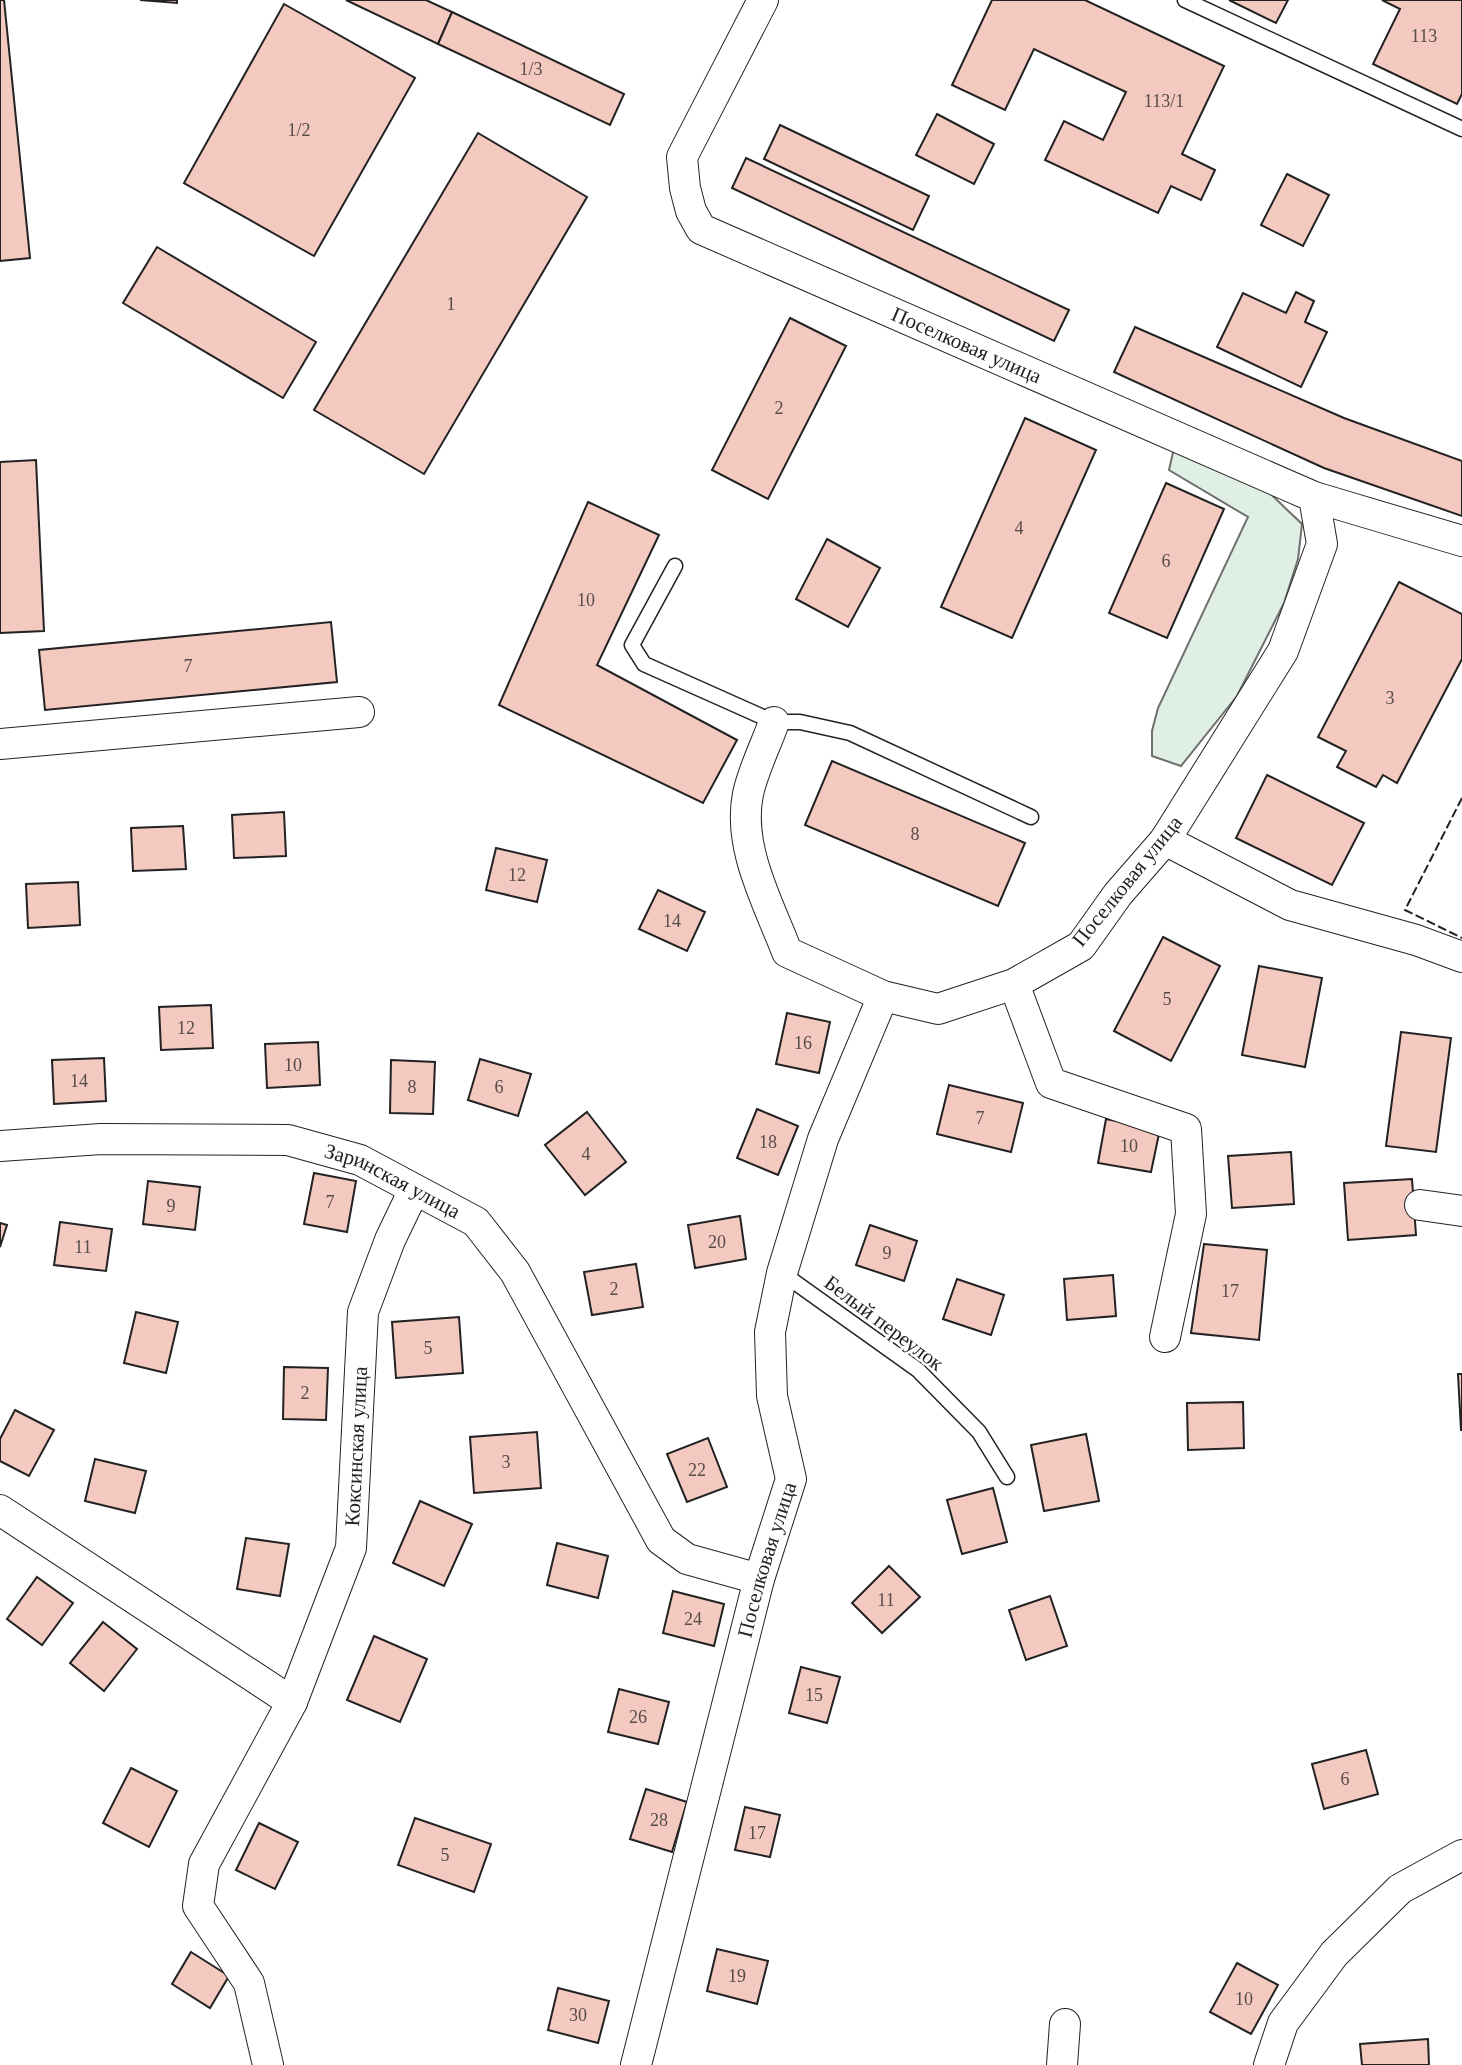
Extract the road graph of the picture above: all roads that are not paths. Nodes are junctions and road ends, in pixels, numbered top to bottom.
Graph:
1 (763, 0) edge
2 (1185, 0) edge
3 (1462, 129) edge
4 (1314, 497) junction
5 (1462, 541) edge
6 (674, 566) dead end
7 (359, 712) dead end
8 (775, 722) junction
9 (0, 744) edge
10 (1031, 817) dead end
11 (1165, 840) junction
12 (1462, 957) edge
13 (1014, 984) junction
14 (883, 996) junction
15 (0, 1146) edge
16 (414, 1190) junction
17 (1420, 1205) dead end
18 (1462, 1211) edge
19 (782, 1273) junction
20 (1165, 1337) dead end
21 (1007, 1477) dead end
22 (0, 1510) edge
23 (760, 1579) junction
24 (292, 1702) junction
25 (1462, 1855) edge
26 (1065, 2024) dead end
27 (268, 2065) edge
28 (636, 2065) edge
29 (1062, 2065) edge
30 (1269, 2065) edge

1 - 4 street, Поселковая улица
2 - 3 lane
4 - 5 street
4 - 11 street, Поселковая улица
6 - 8 lane
7 - 9 street
8 - 10 lane
8 - 14 street
11 - 12 street
11 - 13 street, Поселковая улица
13 - 14 street, Поселковая улица
13 - 20 street
14 - 19 street, Поселковая улица
15 - 16 street, Заринская улица
16 - 23 street, Заринская улица
16 - 24 street, Коксинская улица
17 - 18 street
19 - 21 lane, Белый переулок
19 - 23 street, Поселковая улица
22 - 24 street
23 - 28 street, Поселковая улица
24 - 27 street, Коксинская улица
25 - 30 street
26 - 29 street

